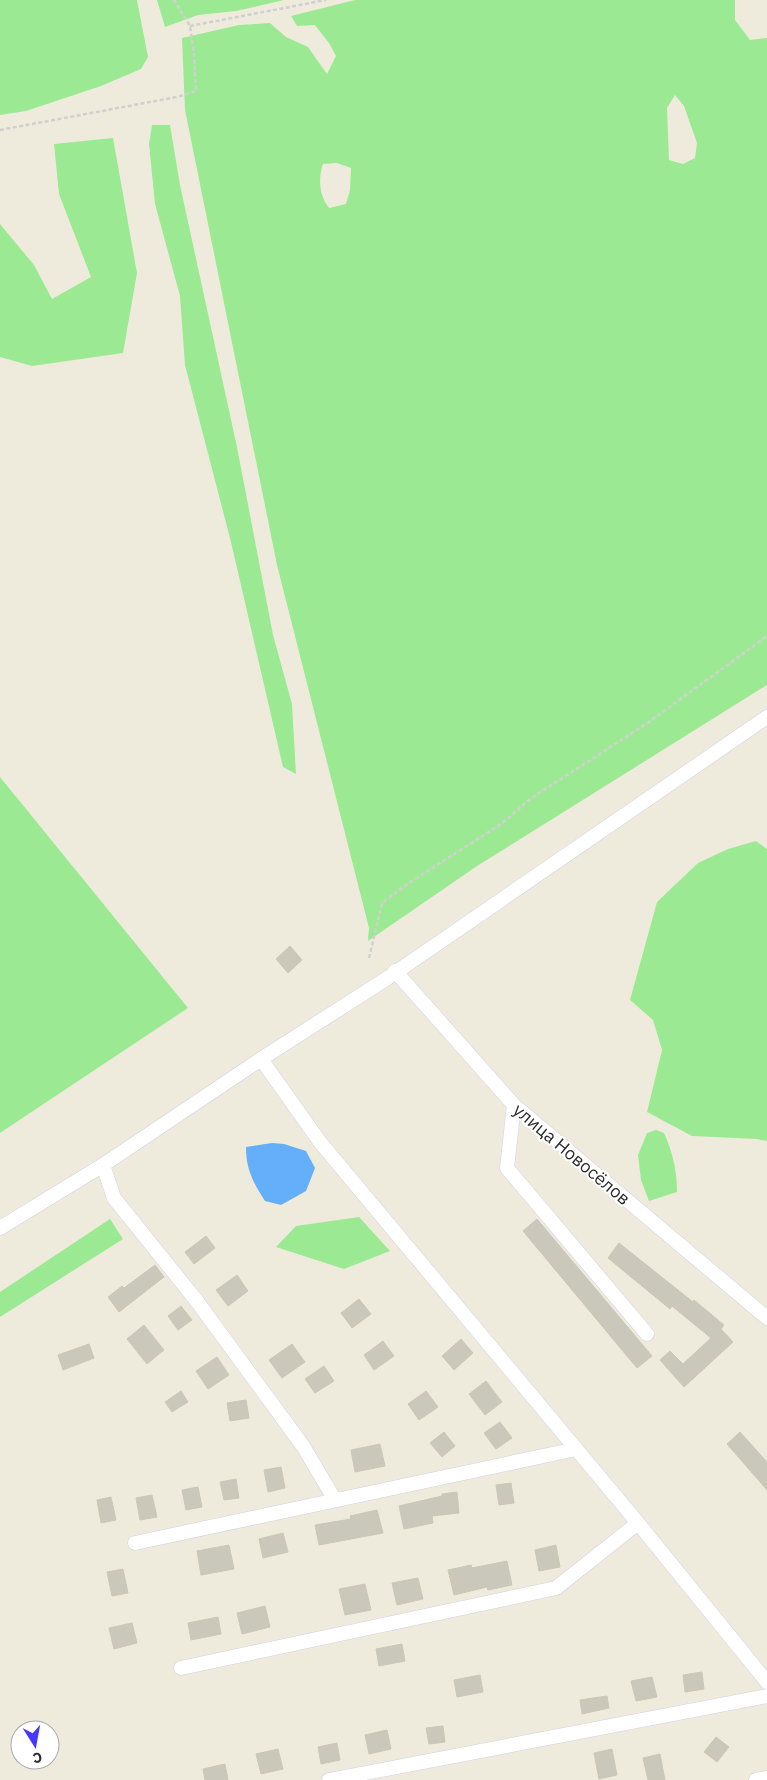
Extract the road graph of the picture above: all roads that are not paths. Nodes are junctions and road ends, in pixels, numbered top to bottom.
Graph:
1 (767, 717) edge
2 (395, 971) junction
3 (261, 1059) junction
4 (514, 1105) junction
5 (103, 1165) junction
6 (0, 1228) edge
7 (767, 1318) edge
8 (647, 1334) dead end
9 (576, 1449) junction
10 (335, 1500) junction
11 (638, 1523) junction
12 (135, 1543) dead end
13 (181, 1668) dead end
14 (767, 1682) edge
15 (767, 1696) edge
16 (767, 1778) edge
17 (329, 1780) edge
18 (756, 1780) edge

1 - 2 street
2 - 3 street
2 - 4 street, улица Новосёлов
3 - 5 street
3 - 9 street
4 - 7 street, улица Новосёлов
4 - 8 street
5 - 6 street
5 - 10 street
9 - 10 street
9 - 11 street
10 - 12 street
11 - 13 street
11 - 14 street
15 - 17 street
16 - 18 street

